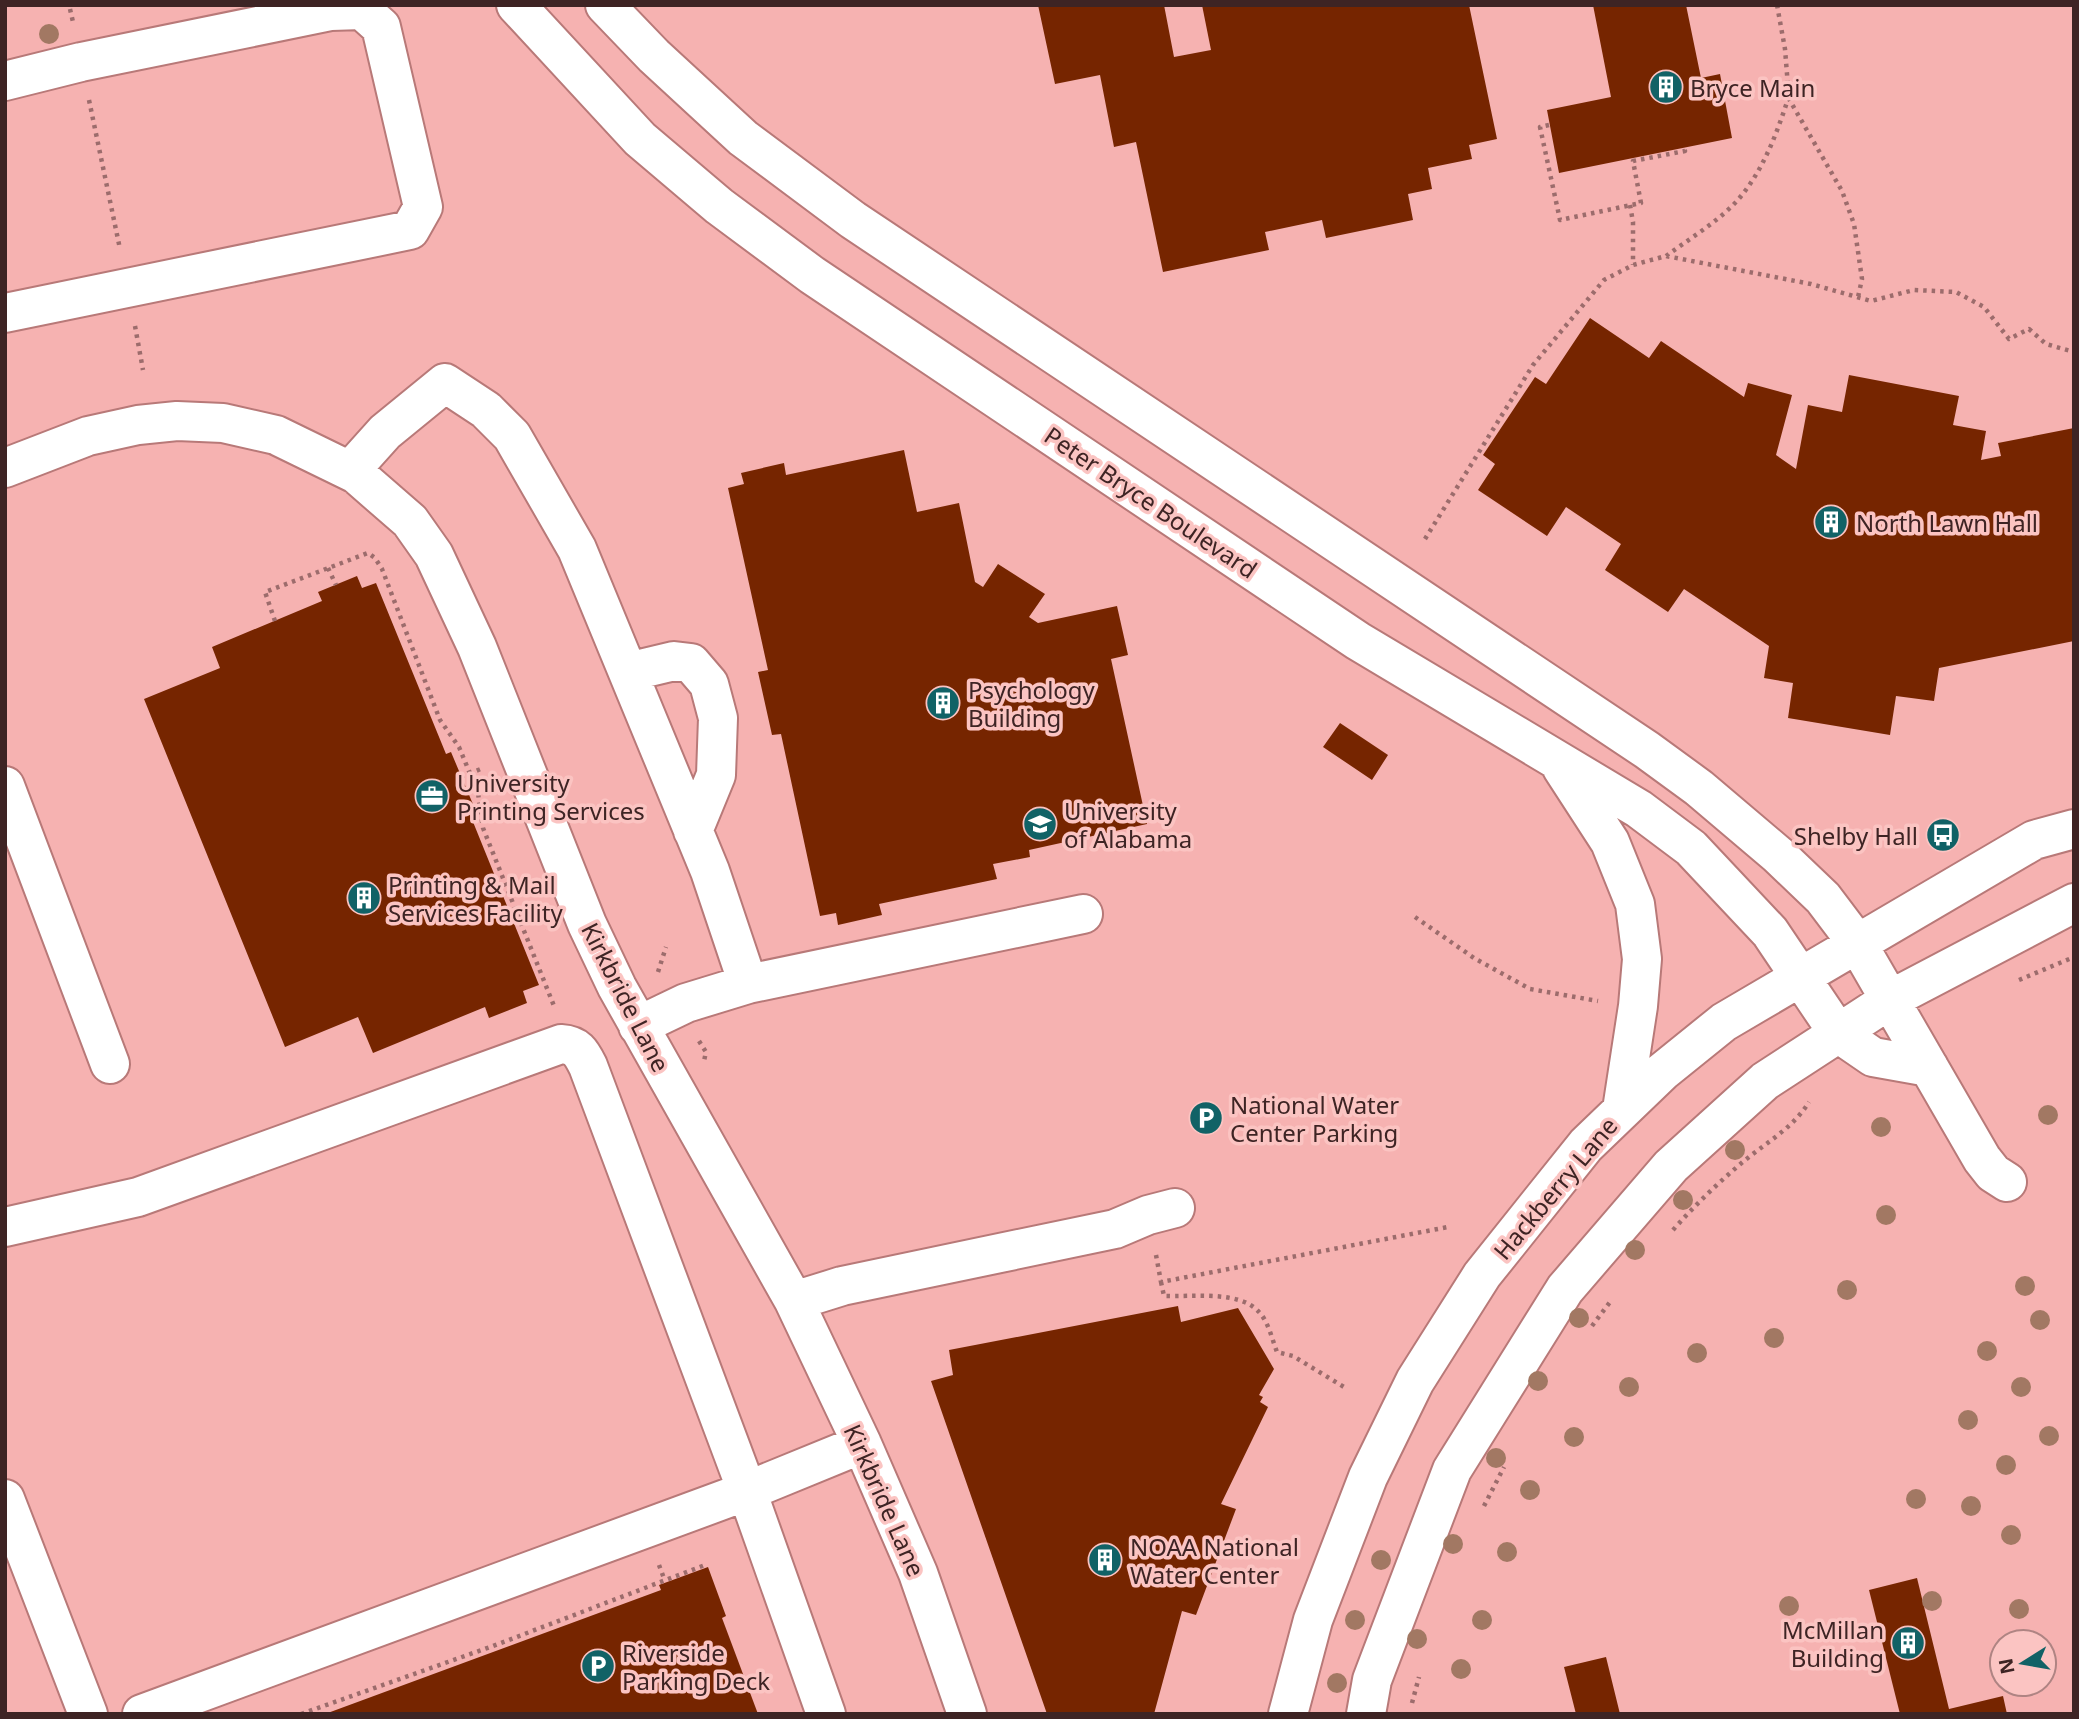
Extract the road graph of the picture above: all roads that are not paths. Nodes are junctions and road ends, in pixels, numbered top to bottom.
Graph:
1 (516, 5) edge
2 (605, 5) edge
3 (5, 80) edge
4 (5, 313) edge
5 (5, 468) edge
6 (350, 471) junction
7 (628, 672) junction
8 (1558, 760) junction
9 (5, 786) edge
10 (2074, 829) edge
11 (693, 831) junction
12 (2074, 903) edge
13 (1083, 914) dead end
14 (1857, 943) junction
15 (1799, 976) junction
16 (748, 984) junction
17 (1891, 999) junction
18 (638, 1026) junction
19 (1838, 1033) junction
20 (110, 1064) dead end
21 (1929, 1067) junction
22 (1622, 1110) junction
23 (2007, 1182) dead end
24 (1175, 1209) dead end
25 (5, 1227) edge
26 (794, 1301) junction
27 (862, 1444) junction
28 (747, 1491) junction
29 (5, 1499) edge
30 (88, 1714) edge
31 (142, 1714) edge
32 (826, 1714) edge
33 (967, 1714) edge
34 (1288, 1714) edge
35 (1366, 1714) edge

1 - 8 street, Peter Bryce Boulevard
2 - 14 street
3 - 4 street
5 - 6 street, Kirkbride Lane
6 - 7 street
6 - 18 street, Kirkbride Lane
7 - 11 street
7 - 11 street
8 - 15 street, Peter Bryce Boulevard
8 - 22 street
9 - 20 street
10 - 14 street, Hackberry Lane
11 - 16 street
12 - 17 street
13 - 16 street
14 - 15 street, Hackberry Lane
14 - 17 street
15 - 19 street, Peter Bryce Boulevard
15 - 22 street, Hackberry Lane
16 - 18 street
17 - 19 street
17 - 21 street
18 - 26 street, Kirkbride Lane
19 - 21 street
19 - 35 street
21 - 23 street
22 - 34 street, Hackberry Lane
24 - 26 street
25 - 28 street
26 - 27 street, Kirkbride Lane
27 - 28 street
27 - 33 street, Kirkbride Lane
28 - 31 street
28 - 32 street
29 - 30 street

